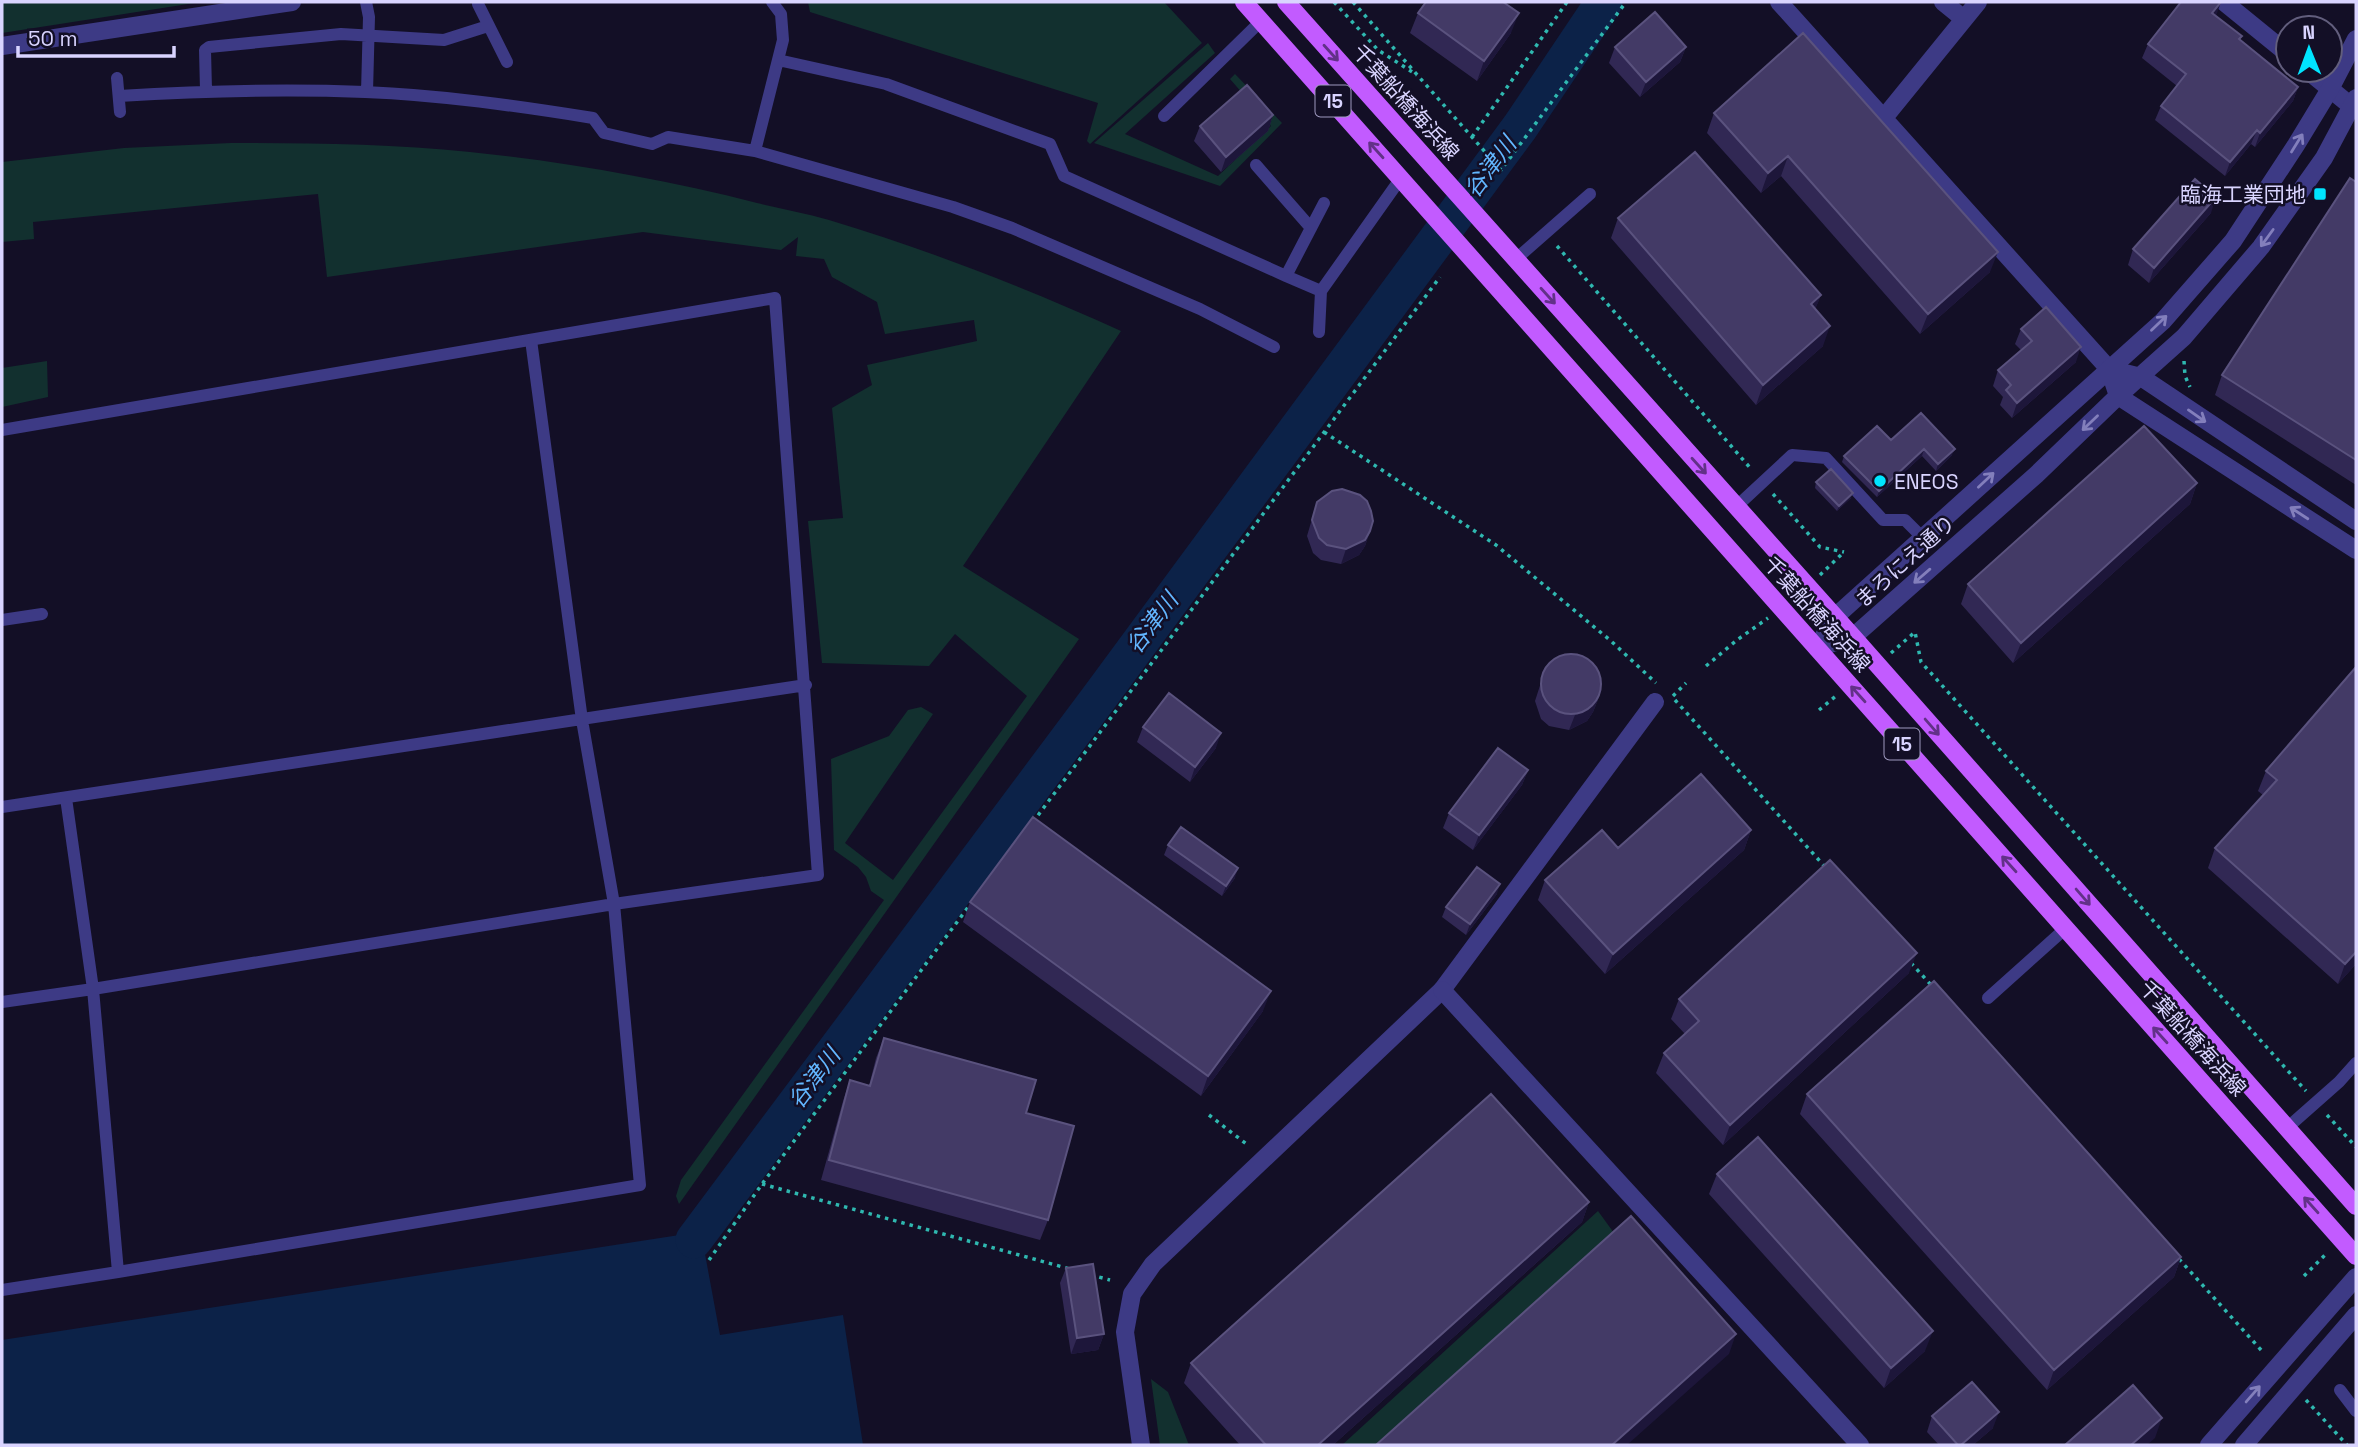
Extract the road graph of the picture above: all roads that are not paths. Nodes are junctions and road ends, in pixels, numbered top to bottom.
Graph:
1 (292, 2) edge
2 (366, 2) edge
3 (772, 2) edge
4 (1244, 2) edge
5 (1286, 2) edge
6 (1779, 2) edge
7 (1943, 2) edge
8 (1978, 2) edge
9 (2224, 2) edge
10 (478, 4) dead end
11 (1964, 19) junction
12 (1261, 21) junction
13 (488, 26) junction
14 (368, 36) junction
15 (2356, 39) edge
16 (2274, 43) edge
17 (2, 46) edge
18 (778, 60) junction
19 (507, 62) dead end
20 (117, 78) dead end
21 (2324, 84) edge
22 (2330, 89) junction
23 (206, 90) junction
24 (367, 92) junction
25 (119, 96) junction
26 (2355, 105) edge
27 (120, 112) dead end
28 (1164, 116) dead end
29 (1883, 119) junction
30 (755, 151) junction
31 (1256, 165) dead end
32 (1401, 178) junction
33 (1590, 194) dead end
34 (1324, 203) dead end
35 (1311, 228) junction
36 (1516, 259) junction
37 (1286, 276) junction
38 (1321, 291) junction
39 (1319, 332) dead end
40 (531, 340) junction
41 (1274, 347) dead end
42 (2109, 369) junction
43 (2141, 377) junction
44 (2118, 396) junction
45 (2, 430) edge
46 (1736, 507) junction
47 (2356, 521) edge
48 (1923, 538) junction
49 (2356, 550) edge
50 (42, 614) dead end
51 (1835, 617) junction
52 (2, 620) edge
53 (1853, 637) junction
54 (1817, 648) junction
55 (806, 685) junction
56 (1663, 700) road end
57 (582, 720) junction
58 (66, 798) junction
59 (2, 807) edge
60 (614, 904) junction
61 (2066, 928) junction
62 (93, 989) junction
63 (1442, 990) junction
64 (1988, 998) dead end
65 (2, 1002) edge
66 (2356, 1063) edge
67 (2287, 1128) junction
68 (2356, 1206) edge
69 (2356, 1256) edge
70 (118, 1272) junction
71 (2356, 1277) edge
72 (2, 1290) edge
73 (2356, 1315) edge
74 (2340, 1390) dead end
75 (2356, 1411) edge
76 (1852, 1443) edge
77 (1141, 1445) edge
78 (2209, 1445) edge
79 (2244, 1445) edge

1 - 17 street
2 - 14 lane
3 - 18 lane
4 - 12 main road, 千葉船橋海浜線 / 15
5 -> 36 main road, 千葉船橋海浜線 / 15
6 - 29 street
7 - 11 street
8 - 11 street
9 - 16 street
10 - 13 lane
11 - 29 street
12 - 28 lane
32 -> 12 main road, 千葉船橋海浜線 / 15
13 - 14 lane
13 - 19 lane
14 - 23 lane
14 - 24 lane
15 - 22 street, まろにえ通り
18 - 30 lane
18 - 37 lane
20 - 25 lane
21 - 22 street
22 - 26 street
42 -> 22 street, まろにえ通り
23 - 24 lane
23 - 25 lane
24 - 30 lane
25 - 27 lane
26 -> 43 street, まろにえ通り
29 - 42 street
30 - 41 lane
31 - 35 lane
32 - 38 lane
32 - 54 main road, 千葉船橋海浜線 / 15
33 - 36 lane
34 - 35 lane
35 - 37 lane
36 -> 46 main road, 千葉船橋海浜線 / 15
37 - 38 lane
38 - 39 lane
40 - 45 lane
40 - 55 lane
40 - 57 lane
42 - 43 street
42 - 44 street
48 -> 42 street, まろにえ通り
43 - 44 street, まろにえ通り
43 -> 47 street
49 -> 44 street
44 -> 53 street, まろにえ通り
46 - 48 lane
46 - 51 main road, 千葉船橋海浜線 / 15
48 - 51 street, まろにえ通り
50 - 52 lane
51 - 53 main road, 千葉船橋海浜線 / 15
51 - 54 street, まろにえ通り
53 - 54 street, まろにえ通り
53 -> 67 main road, 千葉船橋海浜線 / 15
61 -> 54 main road, 千葉船橋海浜線 / 15
55 - 57 lane
55 - 60 lane
56 - 63 street
57 - 58 lane
57 - 60 lane
58 - 59 lane
58 - 62 lane
60 - 62 lane
60 - 70 lane
61 - 64 lane
69 -> 61 main road, 千葉船橋海浜線 / 15
62 - 65 lane
62 - 70 lane
63 - 76 street
63 - 77 street
66 - 67 lane
67 - 68 main road, 千葉船橋海浜線 / 15
70 - 72 lane
78 -> 71 street
73 - 79 street
74 - 75 lane

